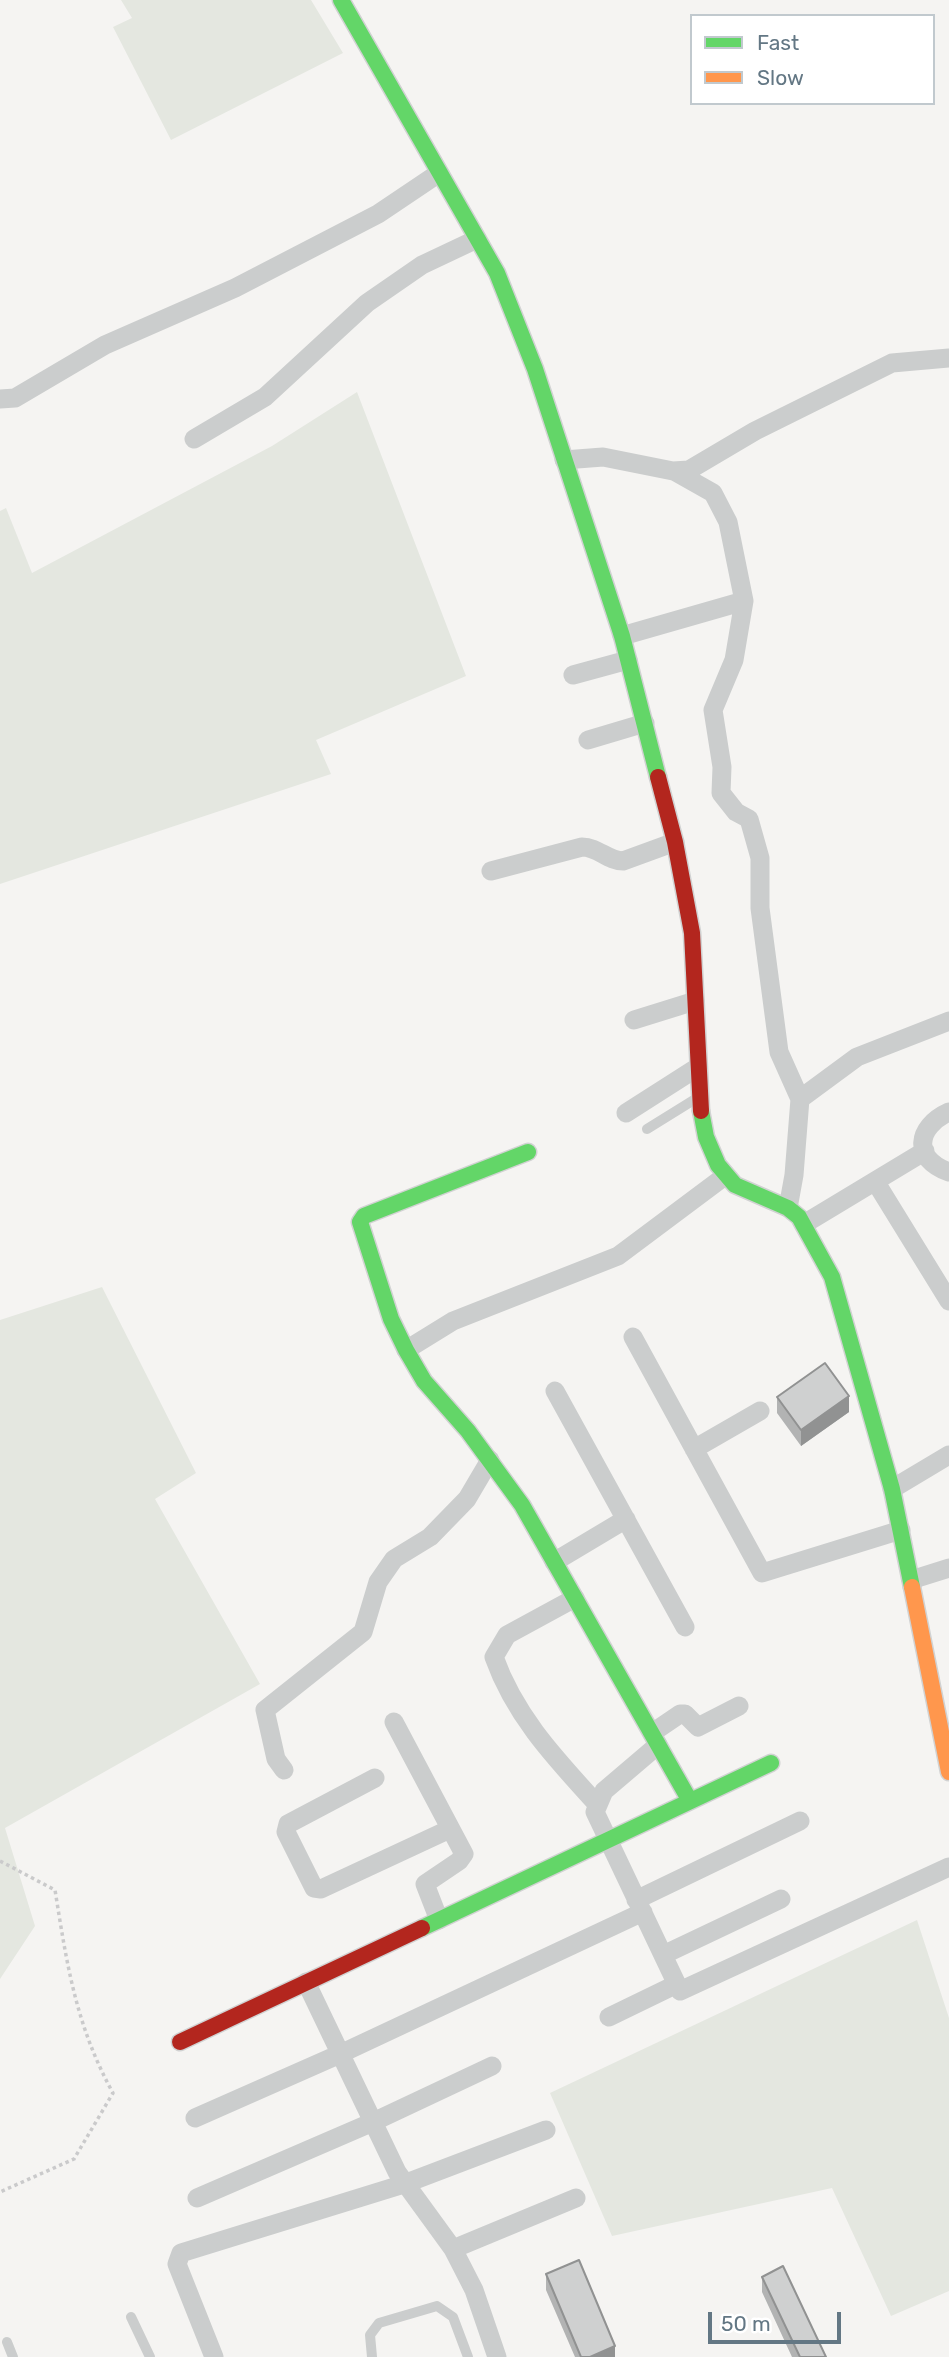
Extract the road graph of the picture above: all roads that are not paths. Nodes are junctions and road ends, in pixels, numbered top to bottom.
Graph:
1 (341, 0) edge
2 (439, 173) junction
3 (477, 239) junction
4 (949, 358) edge
5 (0, 399) edge
6 (194, 439) dead end
7 (564, 460) junction
8 (673, 471) junction
9 (744, 601) junction
10 (622, 636) junction
11 (628, 660) junction
12 (573, 675) dead end
13 (645, 723) junction
14 (588, 740) dead end
15 (675, 842) junction
16 (491, 871) dead end
17 (695, 1001) junction
18 (634, 1020) dead end
19 (949, 1021) edge
20 (698, 1067) junction
21 (699, 1097) junction
22 (800, 1099) junction
23 (949, 1112) edge
24 (626, 1113) dead end
25 (647, 1129) dead end
26 (925, 1151) junction
27 (528, 1152) dead end
28 (949, 1172) edge
29 (725, 1176) junction
30 (875, 1181) junction
31 (788, 1208) junction
32 (804, 1224) junction
33 (949, 1301) edge
34 (633, 1337) dead end
35 (406, 1350) junction
36 (555, 1391) dead end
37 (760, 1411) dead end
38 (694, 1450) junction
39 (949, 1455) edge
40 (490, 1460) junction
41 (892, 1489) junction
42 (626, 1519) junction
43 (901, 1530) junction
44 (554, 1562) junction
45 (949, 1568) edge
46 (911, 1580) junction
47 (575, 1598) junction
48 (685, 1626) dead end
49 (739, 1706) dead end
50 (943, 1707) edge
51 (394, 1722) dead end
52 (655, 1739) junction
53 (771, 1763) dead end
54 (284, 1770) dead end
55 (949, 1772) edge
56 (375, 1778) dead end
57 (690, 1801) junction
58 (596, 1803) junction
59 (800, 1821) dead end
60 (450, 1829) junction
61 (607, 1841) junction
62 (949, 1867) edge
63 (781, 1899) dead end
64 (639, 1906) junction
65 (439, 1920) junction
66 (663, 1955) junction
67 (306, 1982) junction
68 (677, 1984) junction
69 (609, 2018) dead end
70 (180, 2042) dead end
71 (340, 2054) junction
72 (492, 2066) dead end
73 (195, 2118) dead end
74 (373, 2122) junction
75 (545, 2130) dead end
76 (404, 2183) junction
77 (197, 2198) dead end
78 (576, 2198) dead end
79 (453, 2249) junction
80 (131, 2317) dead end
81 (7, 2342) dead end
82 (13, 2357) edge
83 (149, 2357) edge
84 (214, 2357) edge
85 (372, 2357) edge
86 (468, 2357) edge
87 (497, 2357) edge

1 - 2 street
2 - 3 street
2 - 5 street
3 - 6 street
3 - 7 street
4 - 8 street
7 - 8 street
7 - 10 street
8 - 9 street
9 - 10 street
9 - 22 street
10 - 11 street
11 - 12 street
11 - 13 street
13 - 14 street
13 - 15 street
15 - 16 street
15 - 17 street
17 - 18 street
17 - 20 street
19 - 22 street
20 - 21 street
20 - 24 street
21 - 25 lane
21 - 29 street
22 - 31 street
23 - 26 street
26 - 28 street
26 - 30 street
27 - 35 street
29 - 31 street
29 - 35 street
30 - 32 street
30 - 33 street
31 - 32 street
32 - 41 street
34 - 38 street
35 - 40 street
36 - 42 street
37 - 38 street
38 - 43 street
39 - 41 street
40 - 44 street
40 - 54 street
41 - 43 street
42 - 44 street
42 - 48 street
43 - 46 street
44 - 47 street
45 - 46 street
46 - 50 street
47 - 52 street
47 - 58 street
49 - 52 street
50 - 55 street
51 - 60 street
52 - 57 street
52 - 58 street
53 - 57 street
56 - 60 street
57 - 61 street
58 - 61 street
59 - 64 street
60 - 65 street
61 - 64 street
61 - 65 street
62 - 68 street
63 - 66 street
64 - 66 street
64 - 71 street
65 - 67 street
66 - 68 street
67 - 70 street
67 - 71 street
68 - 69 street
71 - 73 street
71 - 74 street
72 - 74 street
74 - 76 street
74 - 77 street
75 - 76 street
76 - 79 street
76 - 84 street
78 - 79 street
79 - 87 street
80 - 83 lane
81 - 82 lane
85 - 86 lane

